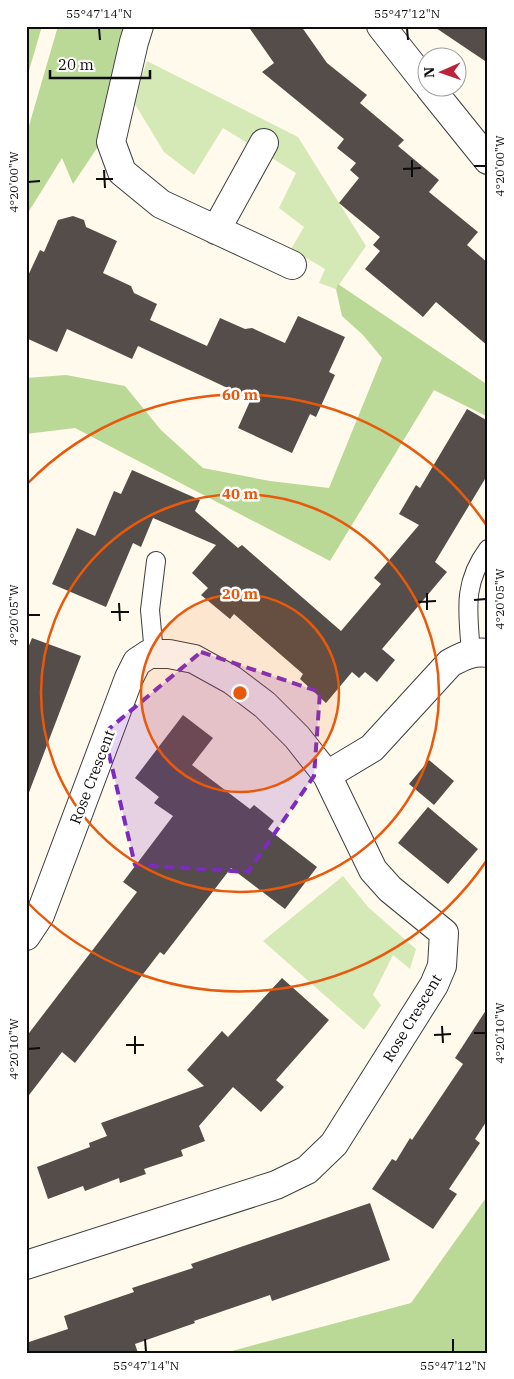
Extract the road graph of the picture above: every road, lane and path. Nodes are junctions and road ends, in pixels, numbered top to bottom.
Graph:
1 (139, 26) edge
2 (381, 26) edge
3 (416, 71) edge
4 (438, 98) edge
5 (264, 143) dead end
6 (488, 160) edge
7 (216, 230) junction
8 (292, 265) dead end
9 (488, 549) edge
10 (156, 561) dead end
11 (480, 653) edge
12 (154, 654) junction
13 (327, 775) junction
14 (26, 936) edge
15 (26, 1265) edge

1 - 7 street
2 - 3 street
4 - 6 street
5 - 7 street
7 - 8 street
9 - 11 lane
10 - 12 lane
11 - 13 street
12 - 13 street, Rose Crescent
12 - 14 street, Rose Crescent
13 - 15 street, Rose Crescent

